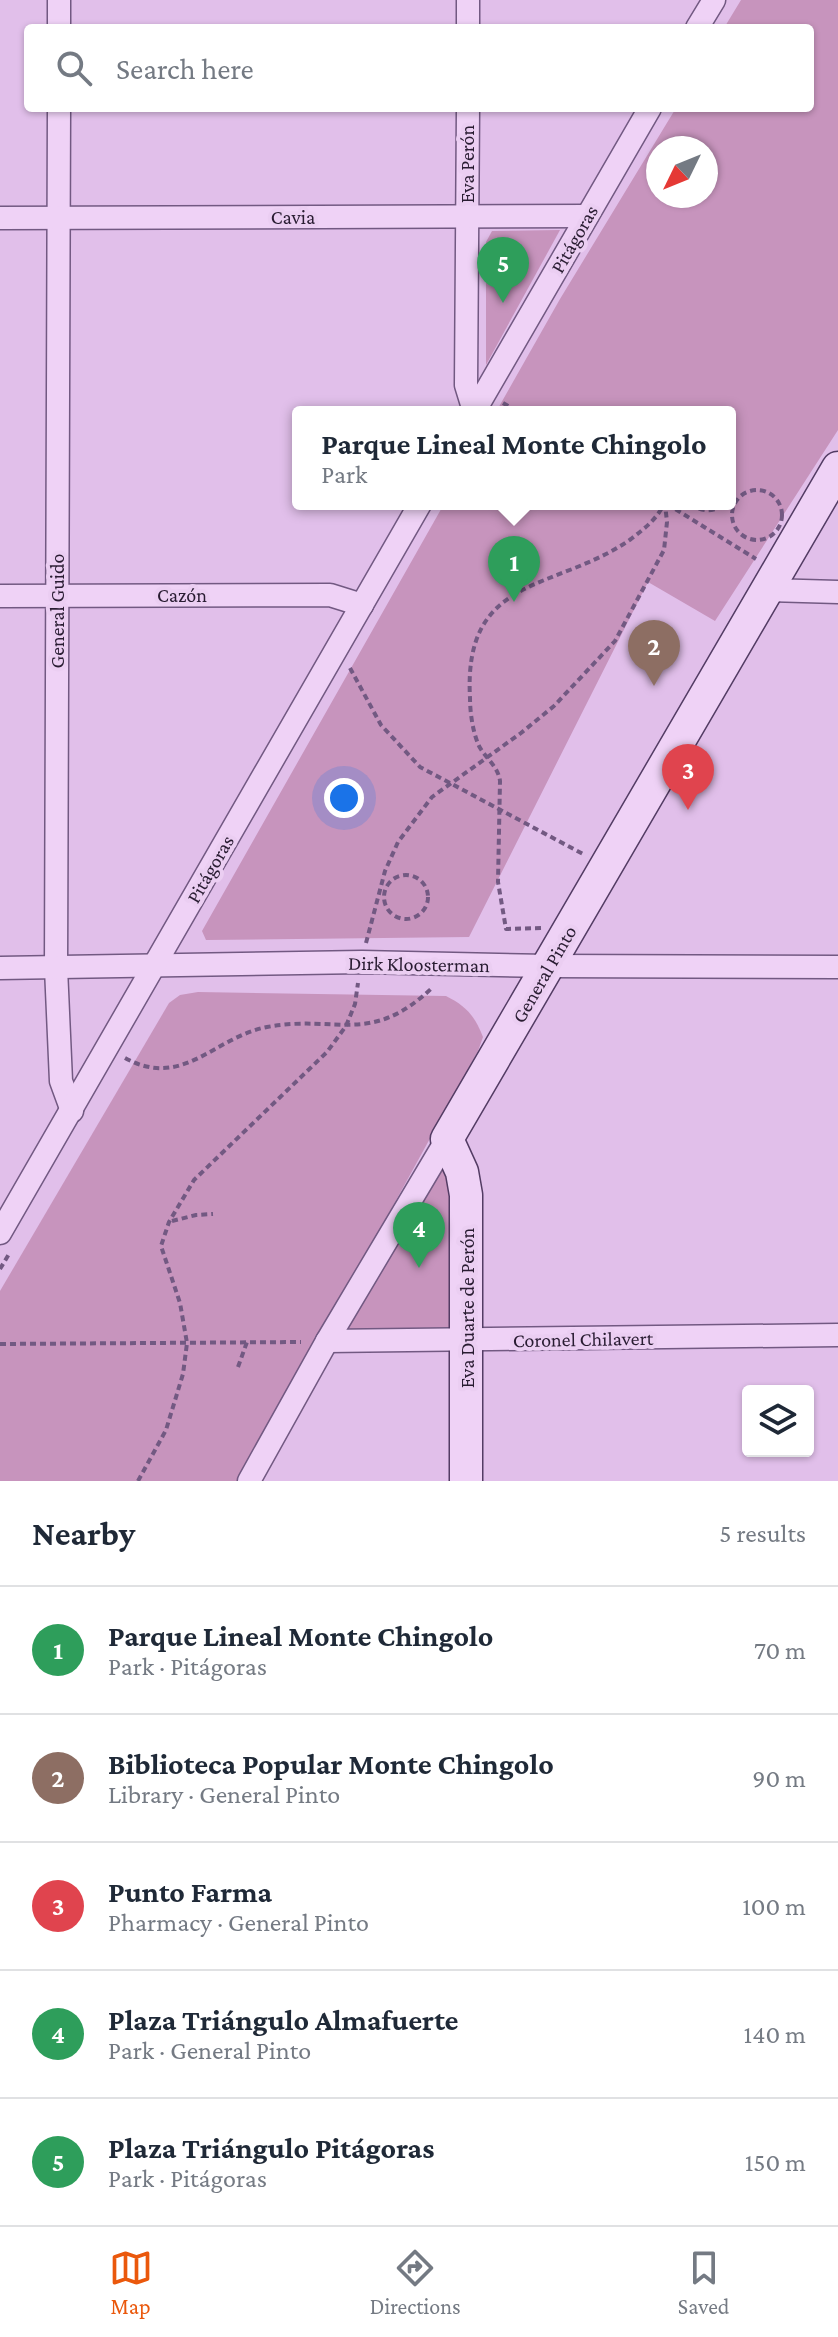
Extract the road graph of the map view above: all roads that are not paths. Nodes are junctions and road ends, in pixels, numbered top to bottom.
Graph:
1 (59, 0) edge
2 (468, 0) edge
3 (714, 0) edge
4 (59, 24) edge
5 (468, 24) edge
6 (699, 24) edge
7 (59, 112) edge
8 (468, 112) edge
9 (648, 112) edge
10 (587, 216) junction
11 (467, 217) junction
12 (0, 218) edge
13 (59, 218) junction
14 (472, 406) edge
15 (477, 406) edge
16 (838, 468) edge
17 (417, 510) edge
18 (773, 581) junction
19 (838, 592) edge
20 (57, 595) junction
21 (0, 596) edge
22 (362, 605) junction
23 (548, 966) junction
24 (153, 967) junction
25 (838, 967) edge
26 (0, 968) edge
27 (56, 968) junction
28 (72, 1111) junction
29 (447, 1139) junction
30 (0, 1233) edge
31 (838, 1335) edge
32 (327, 1341) junction
33 (468, 1341) junction
34 (249, 1481) edge
35 (466, 1481) edge

1 - 4 street
2 - 5 street
3 - 6 street
7 - 13 street, General Guido
8 - 11 street, Eva Perón
9 - 10 street, Pitágoras
10 - 11 street, Cavia
10 - 15 street, Pitágoras
11 - 13 street, Cavia
11 - 14 street, Eva Perón
12 - 13 street, Cavia
13 - 20 street, General Guido
16 - 18 main road, General Pinto
17 - 22 street, Pitágoras
18 - 19 street
18 - 23 main road, General Pinto
20 - 21 street, Cazón
20 - 22 street, Cazón
20 - 27 street, General Guido
22 - 24 street, Pitágoras
23 - 24 street, Dirk Kloosterman
23 - 25 street, Dirk Kloosterman
23 - 29 main road, General Pinto
24 - 27 street, Dirk Kloosterman
24 - 28 street, Pitágoras
26 - 27 street, Dirk Kloosterman
27 - 28 street, General Guido
28 - 30 street, Pitágoras
29 - 32 street, General Pinto
29 - 33 main road, Eva Duarte de Perón
31 - 33 street, Coronel Chilavert
32 - 33 street, Coronel Chilavert
32 - 34 street, General Pinto
33 - 35 main road, Eva Duarte de Perón

